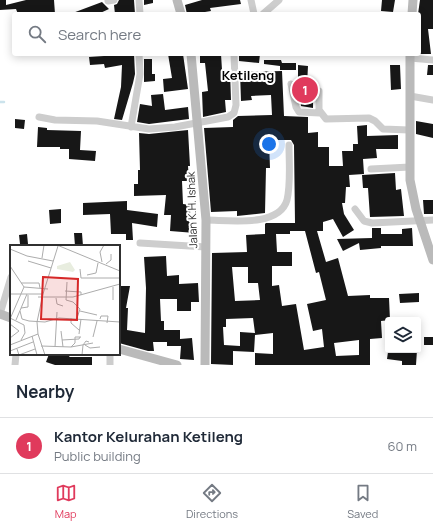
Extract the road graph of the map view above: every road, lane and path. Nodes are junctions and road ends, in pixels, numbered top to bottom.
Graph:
1 (139, 0) edge
2 (177, 0) edge
3 (251, 0) edge
4 (279, 0) edge
5 (413, 0) edge
6 (140, 12) edge
7 (180, 12) edge
8 (254, 12) edge
9 (265, 12) edge
10 (412, 12) edge
11 (139, 56) edge
12 (191, 56) edge
13 (234, 56) edge
14 (410, 56) edge
15 (433, 60) edge
16 (291, 84) dead end
17 (319, 91) dead end
18 (410, 96) junction
19 (433, 100) edge
20 (320, 113) junction
21 (39, 117) dead end
22 (199, 123) junction
23 (131, 127) junction
24 (409, 130) junction
25 (289, 145) dead end
26 (410, 167) junction
27 (371, 169) dead end
28 (355, 209) dead end
29 (206, 220) junction
30 (419, 220) junction
31 (433, 220) edge
32 (140, 242) dead end
33 (206, 247) junction
34 (433, 260) edge
35 (10, 280) edge
36 (0, 314) edge
37 (10, 318) edge
38 (120, 348) edge
39 (173, 365) edge
40 (204, 365) edge

1 - 6 street
2 - 7 street
3 - 8 street
4 - 9 street
5 - 10 street
11 - 23 street
12 - 22 street, Jalan K.H. Ishak
13 - 22 street
14 - 15 street
14 - 18 street
16 - 20 street
17 - 20 street
18 - 19 street
18 - 24 street
20 - 24 street
21 - 23 street
22 - 23 street
22 - 29 street, Jalan K.H. Ishak
24 - 26 street
25 - 29 street
26 - 27 street
26 - 30 street
28 - 30 street
29 - 33 street, Jalan K.H. Ishak
30 - 31 street
30 - 34 street
32 - 33 street
33 - 40 street, Jalan K.H. Ishak
35 - 36 street
36 - 37 street
38 - 39 street

